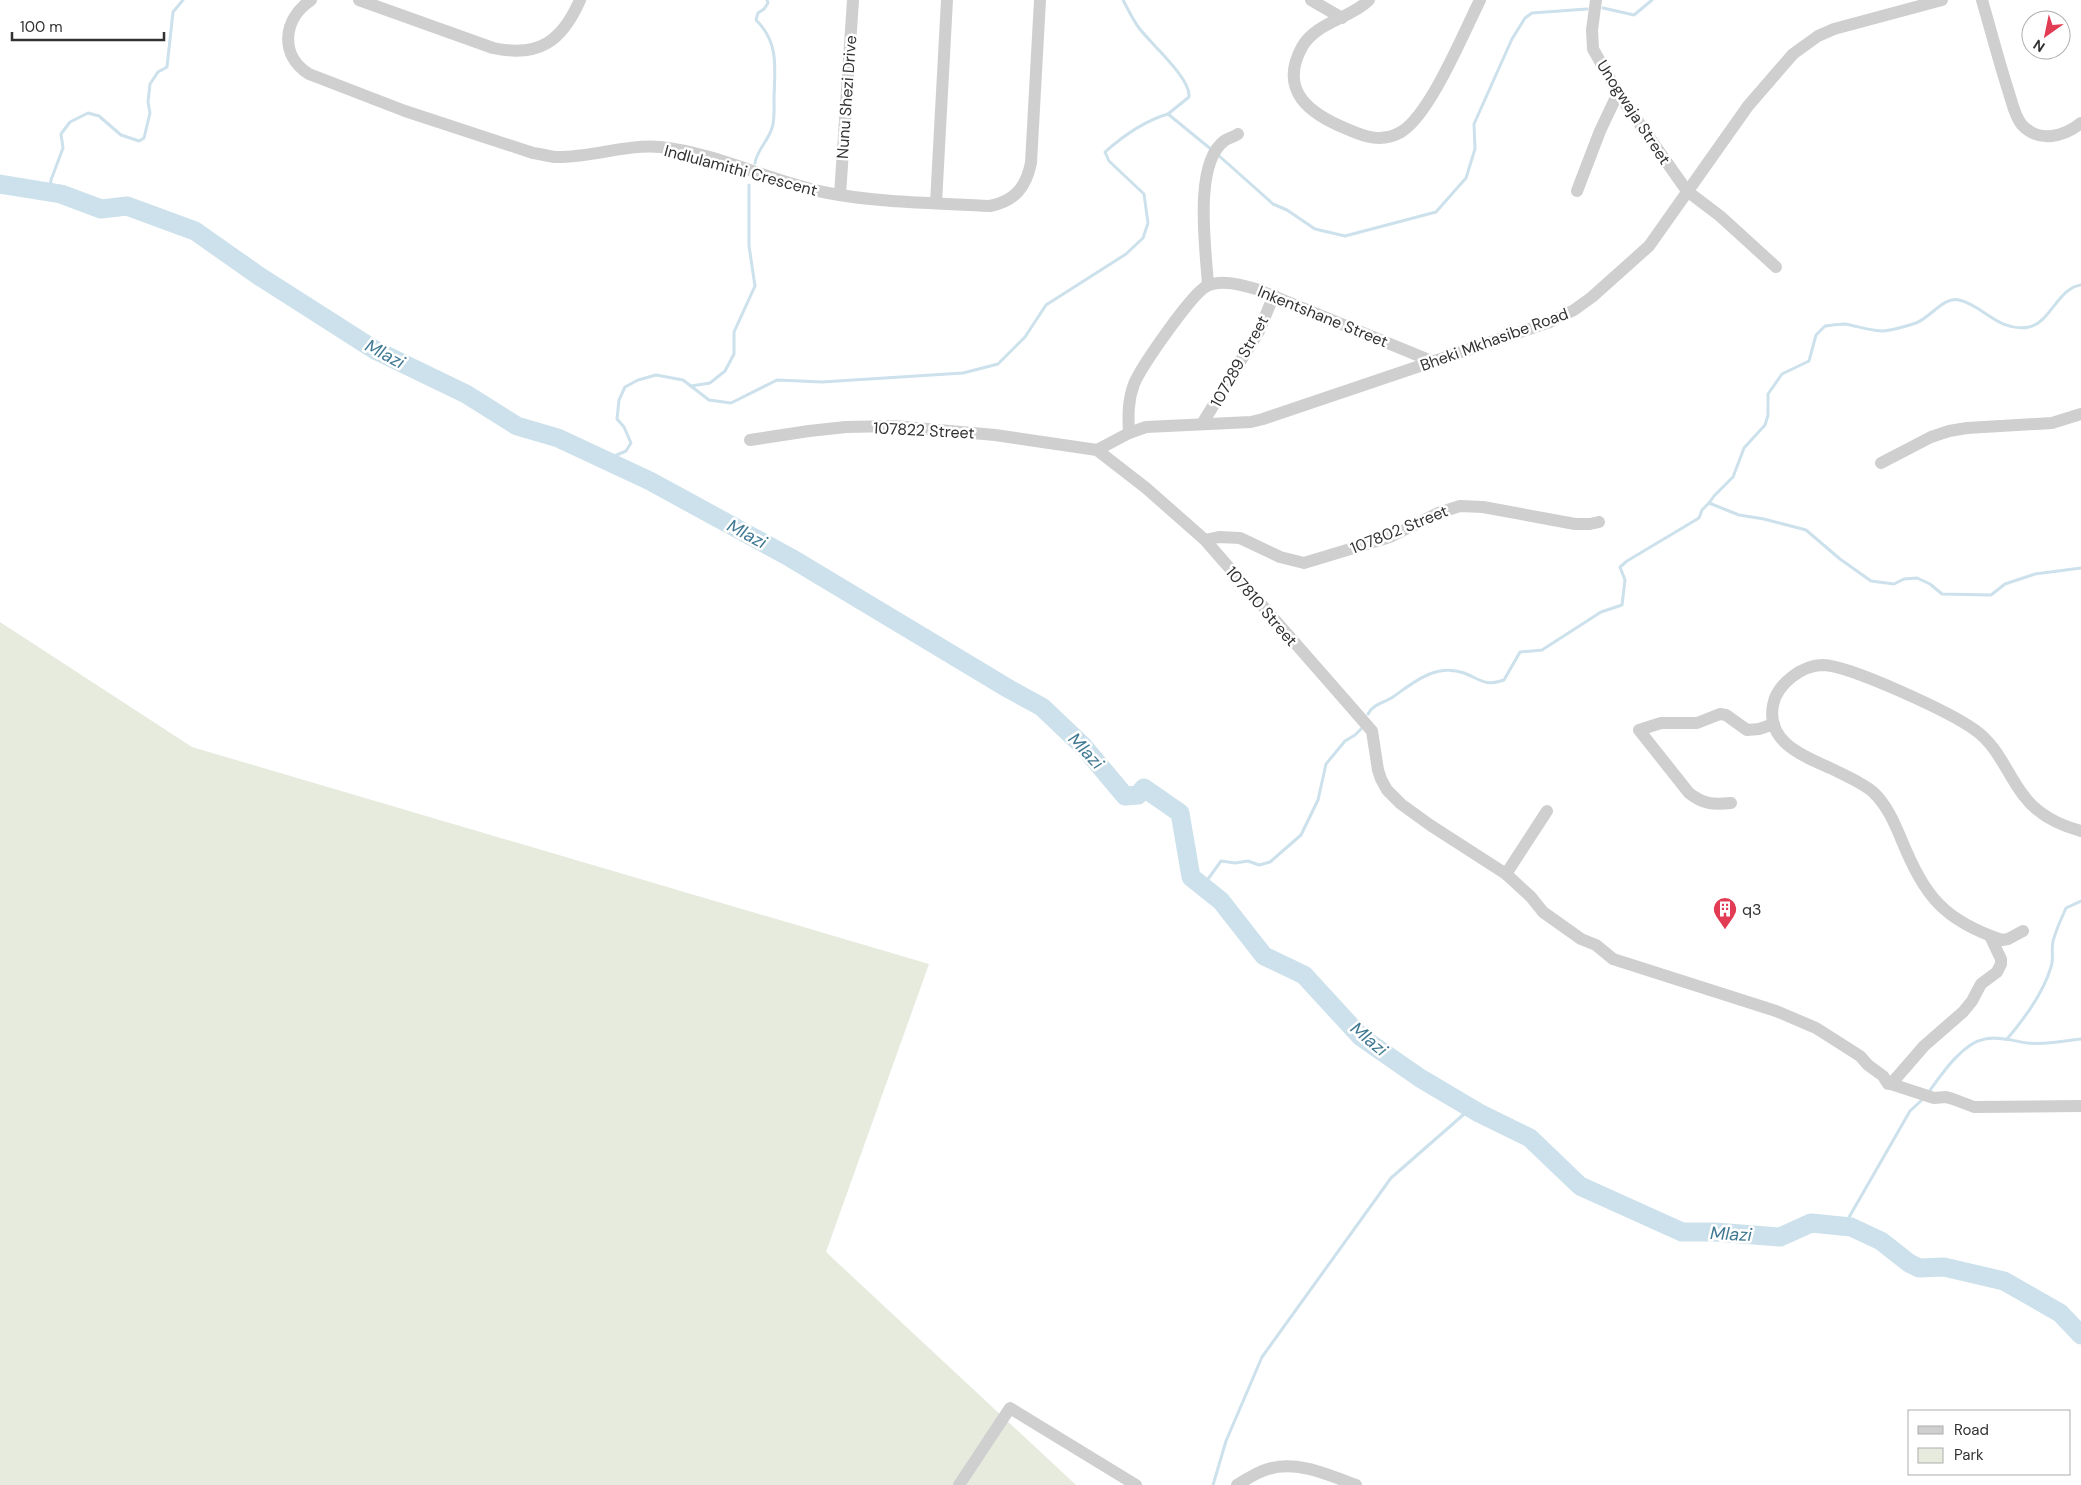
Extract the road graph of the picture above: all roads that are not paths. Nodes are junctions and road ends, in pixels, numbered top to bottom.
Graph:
1 (311, 0) edge
2 (359, 0) edge
3 (580, 0) edge
4 (853, 0) edge
5 (948, 0) edge
6 (1040, 0) edge
7 (1311, 0) edge
8 (1369, 0) edge
9 (1480, 0) edge
10 (1596, 0) edge
11 (1942, 0) edge
12 (1982, 0) edge
13 (1342, 18) junction
14 (1618, 93) junction
15 (2081, 123) edge
16 (1238, 134) dead end
17 (1577, 191) dead end
18 (1687, 191) junction
19 (840, 195) junction
20 (936, 203) junction
21 (1776, 267) dead end
22 (1208, 285) junction
23 (1274, 295) junction
24 (1434, 362) junction
25 (2081, 414) edge
26 (1202, 424) junction
27 (1129, 432) junction
28 (750, 440) dead end
29 (1097, 450) junction
30 (1881, 463) dead end
31 (1599, 522) dead end
32 (1205, 540) junction
33 (1774, 724) junction
34 (1731, 803) dead end
35 (1547, 811) dead end
36 (2081, 831) edge
37 (1506, 874) junction
38 (2022, 931) dead end
39 (1990, 936) junction
40 (1891, 1084) junction
41 (2081, 1106) edge
42 (960, 1485) edge
43 (1136, 1485) edge
44 (1237, 1485) edge
45 (1356, 1485) edge

1 - 19 street, Indlulamithi Crescent
2 - 3 street
4 - 19 street, Nunu Shezi Drive
5 - 20 street
6 - 20 street, Indlulamithi Crescent
7 - 13 street
8 - 13 street
9 - 13 street
10 - 14 street, Unogwaja Street
11 - 18 street, Bheki Mkhasibe Road
12 - 15 street
14 - 17 street
14 - 18 street, Unogwaja Street
16 - 22 street
18 - 21 street, Unogwaja Street
18 - 24 street, Bheki Mkhasibe Road
19 - 20 street, Indlulamithi Crescent
22 - 23 street, Inkentshane Street
22 - 27 street
23 - 24 street, Inkentshane Street
23 - 26 street, 107289 Street
24 - 26 street, Bheki Mkhasibe Road
25 - 30 street
26 - 27 street, Bheki Mkhasibe Road
27 - 29 street, Bheki Mkhasibe Road
28 - 29 street, 107822 Street
29 - 32 street, 107810 Street
31 - 32 street, 107802 Street
32 - 37 street, 107810 Street
33 - 34 street
33 - 36 street
33 - 39 street
35 - 37 street
37 - 40 street
38 - 39 street
39 - 40 street
40 - 41 street
42 - 43 street
44 - 45 street

